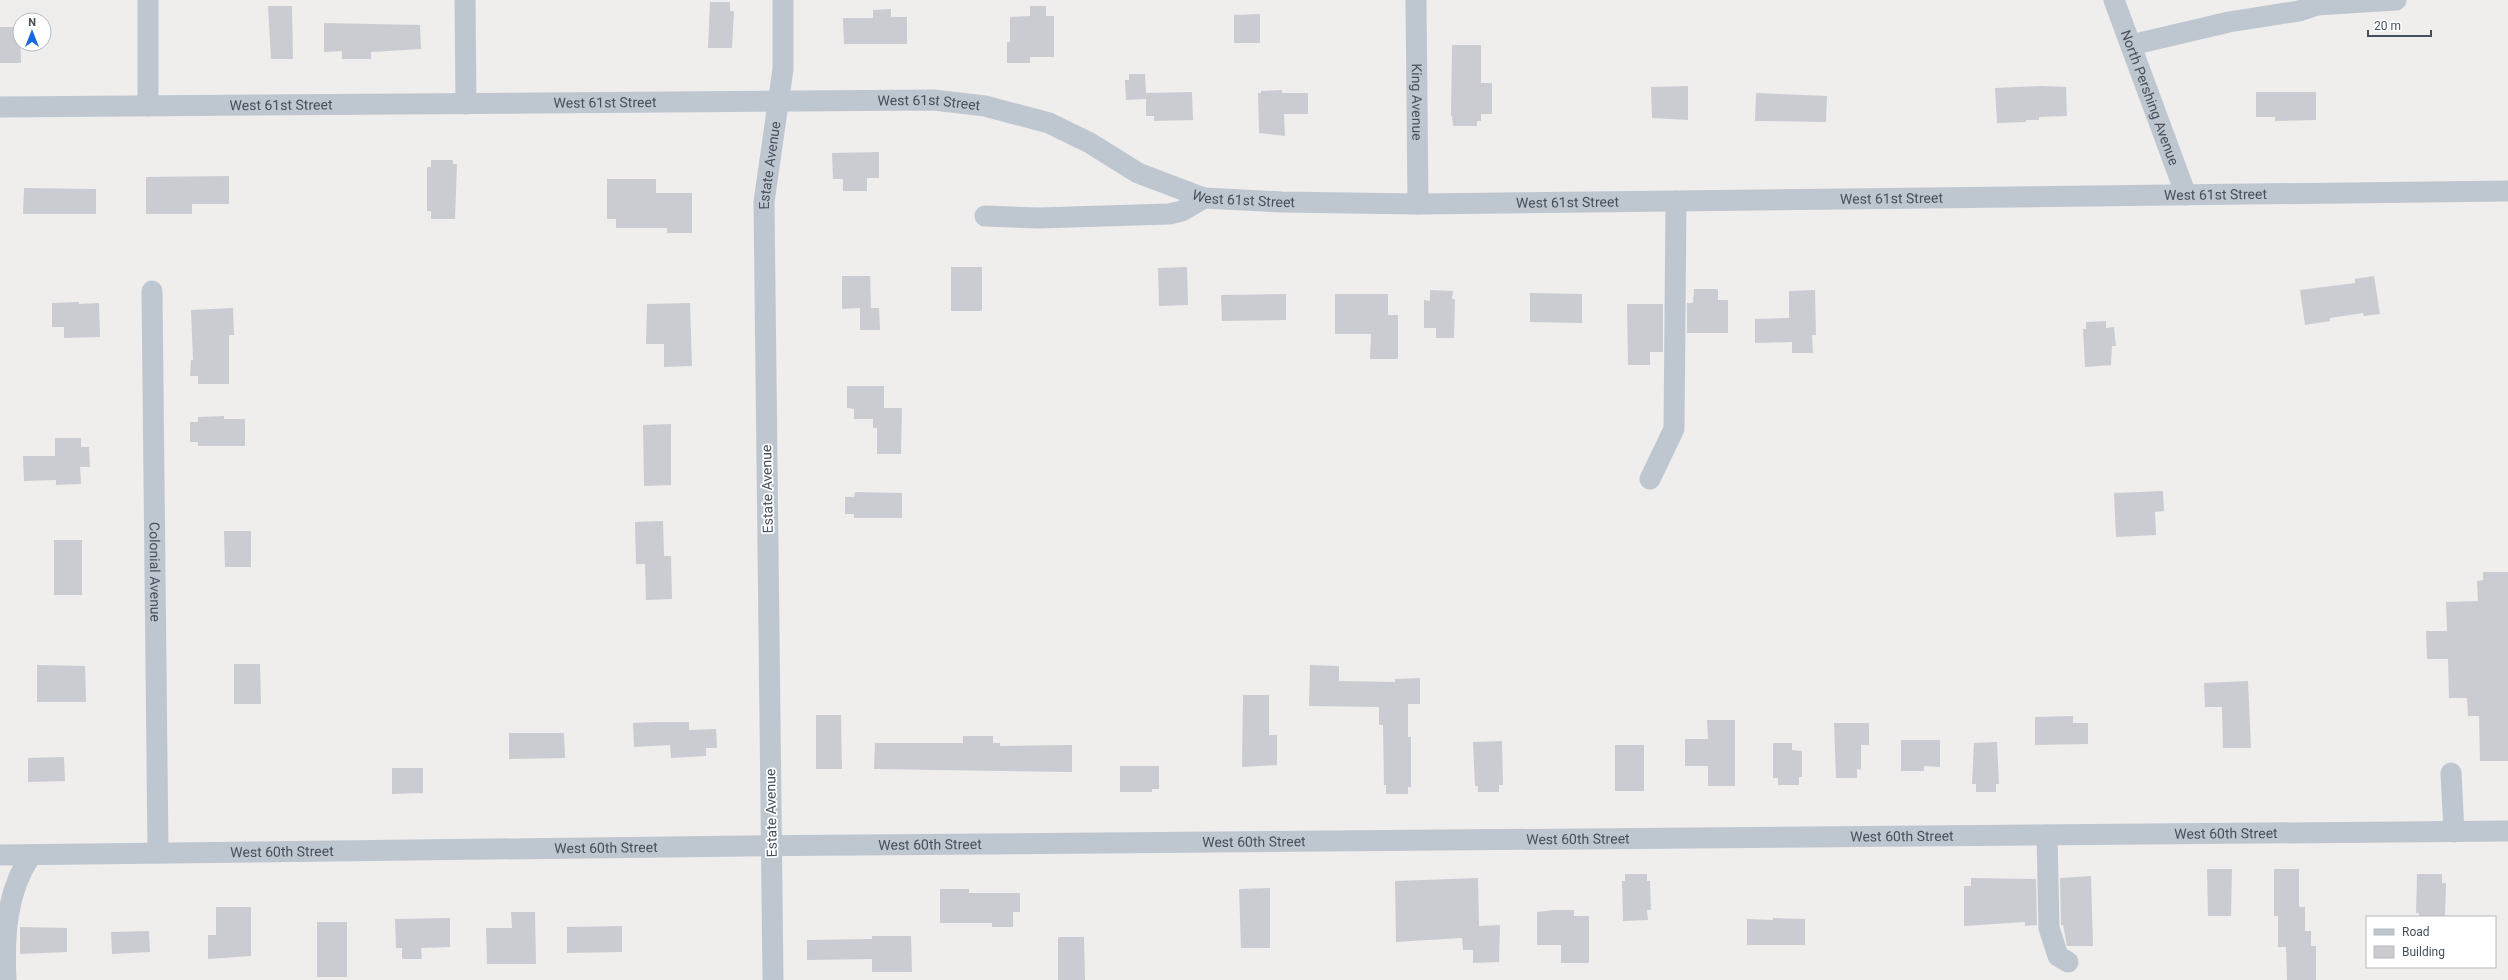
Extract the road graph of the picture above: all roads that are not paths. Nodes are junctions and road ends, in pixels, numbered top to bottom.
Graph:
1 (148, 0) edge
2 (466, 0) edge
3 (783, 0) edge
4 (1416, 0) edge
5 (2114, 0) edge
6 (2396, 0) edge
7 (2317, 3) edge
8 (2131, 45) junction
9 (779, 102) junction
10 (466, 104) junction
11 (148, 106) junction
12 (0, 108) edge
13 (2508, 191) edge
14 (2186, 195) junction
15 (1204, 198) junction
16 (1676, 200) junction
17 (1418, 204) junction
18 (985, 216) dead end
19 (152, 291) dead end
20 (1650, 479) dead end
21 (2451, 773) dead end
22 (2508, 831) edge
23 (2454, 832) junction
24 (2047, 835) junction
25 (771, 846) junction
26 (158, 853) junction
27 (0, 855) edge
28 (31, 855) junction
29 (2068, 962) dead end
30 (6, 980) edge
31 (773, 980) edge

1 - 11 street
2 - 10 street
3 - 9 street, Estate Avenue
4 - 17 street, King Avenue
5 - 8 street, North Pershing Avenue
6 - 7 street
7 - 8 street
8 - 14 street, North Pershing Avenue
9 - 10 street, West 61st Street
9 - 15 street, West 61st Street
9 - 25 street, Estate Avenue
10 - 11 street, West 61st Street
11 - 12 street, West 61st Street
13 - 14 street, West 61st Street
14 - 16 street, West 61st Street
15 - 17 street, West 61st Street
15 - 18 street
16 - 17 street, West 61st Street
16 - 20 street
19 - 26 street, Colonial Avenue
21 - 23 street
22 - 23 street, West 60th Street
23 - 24 street, West 60th Street
24 - 25 street, West 60th Street
24 - 29 street
25 - 26 street, West 60th Street
25 - 31 street, Estate Avenue
26 - 28 street, West 60th Street
27 - 28 street, West 60th Street
28 - 30 street

